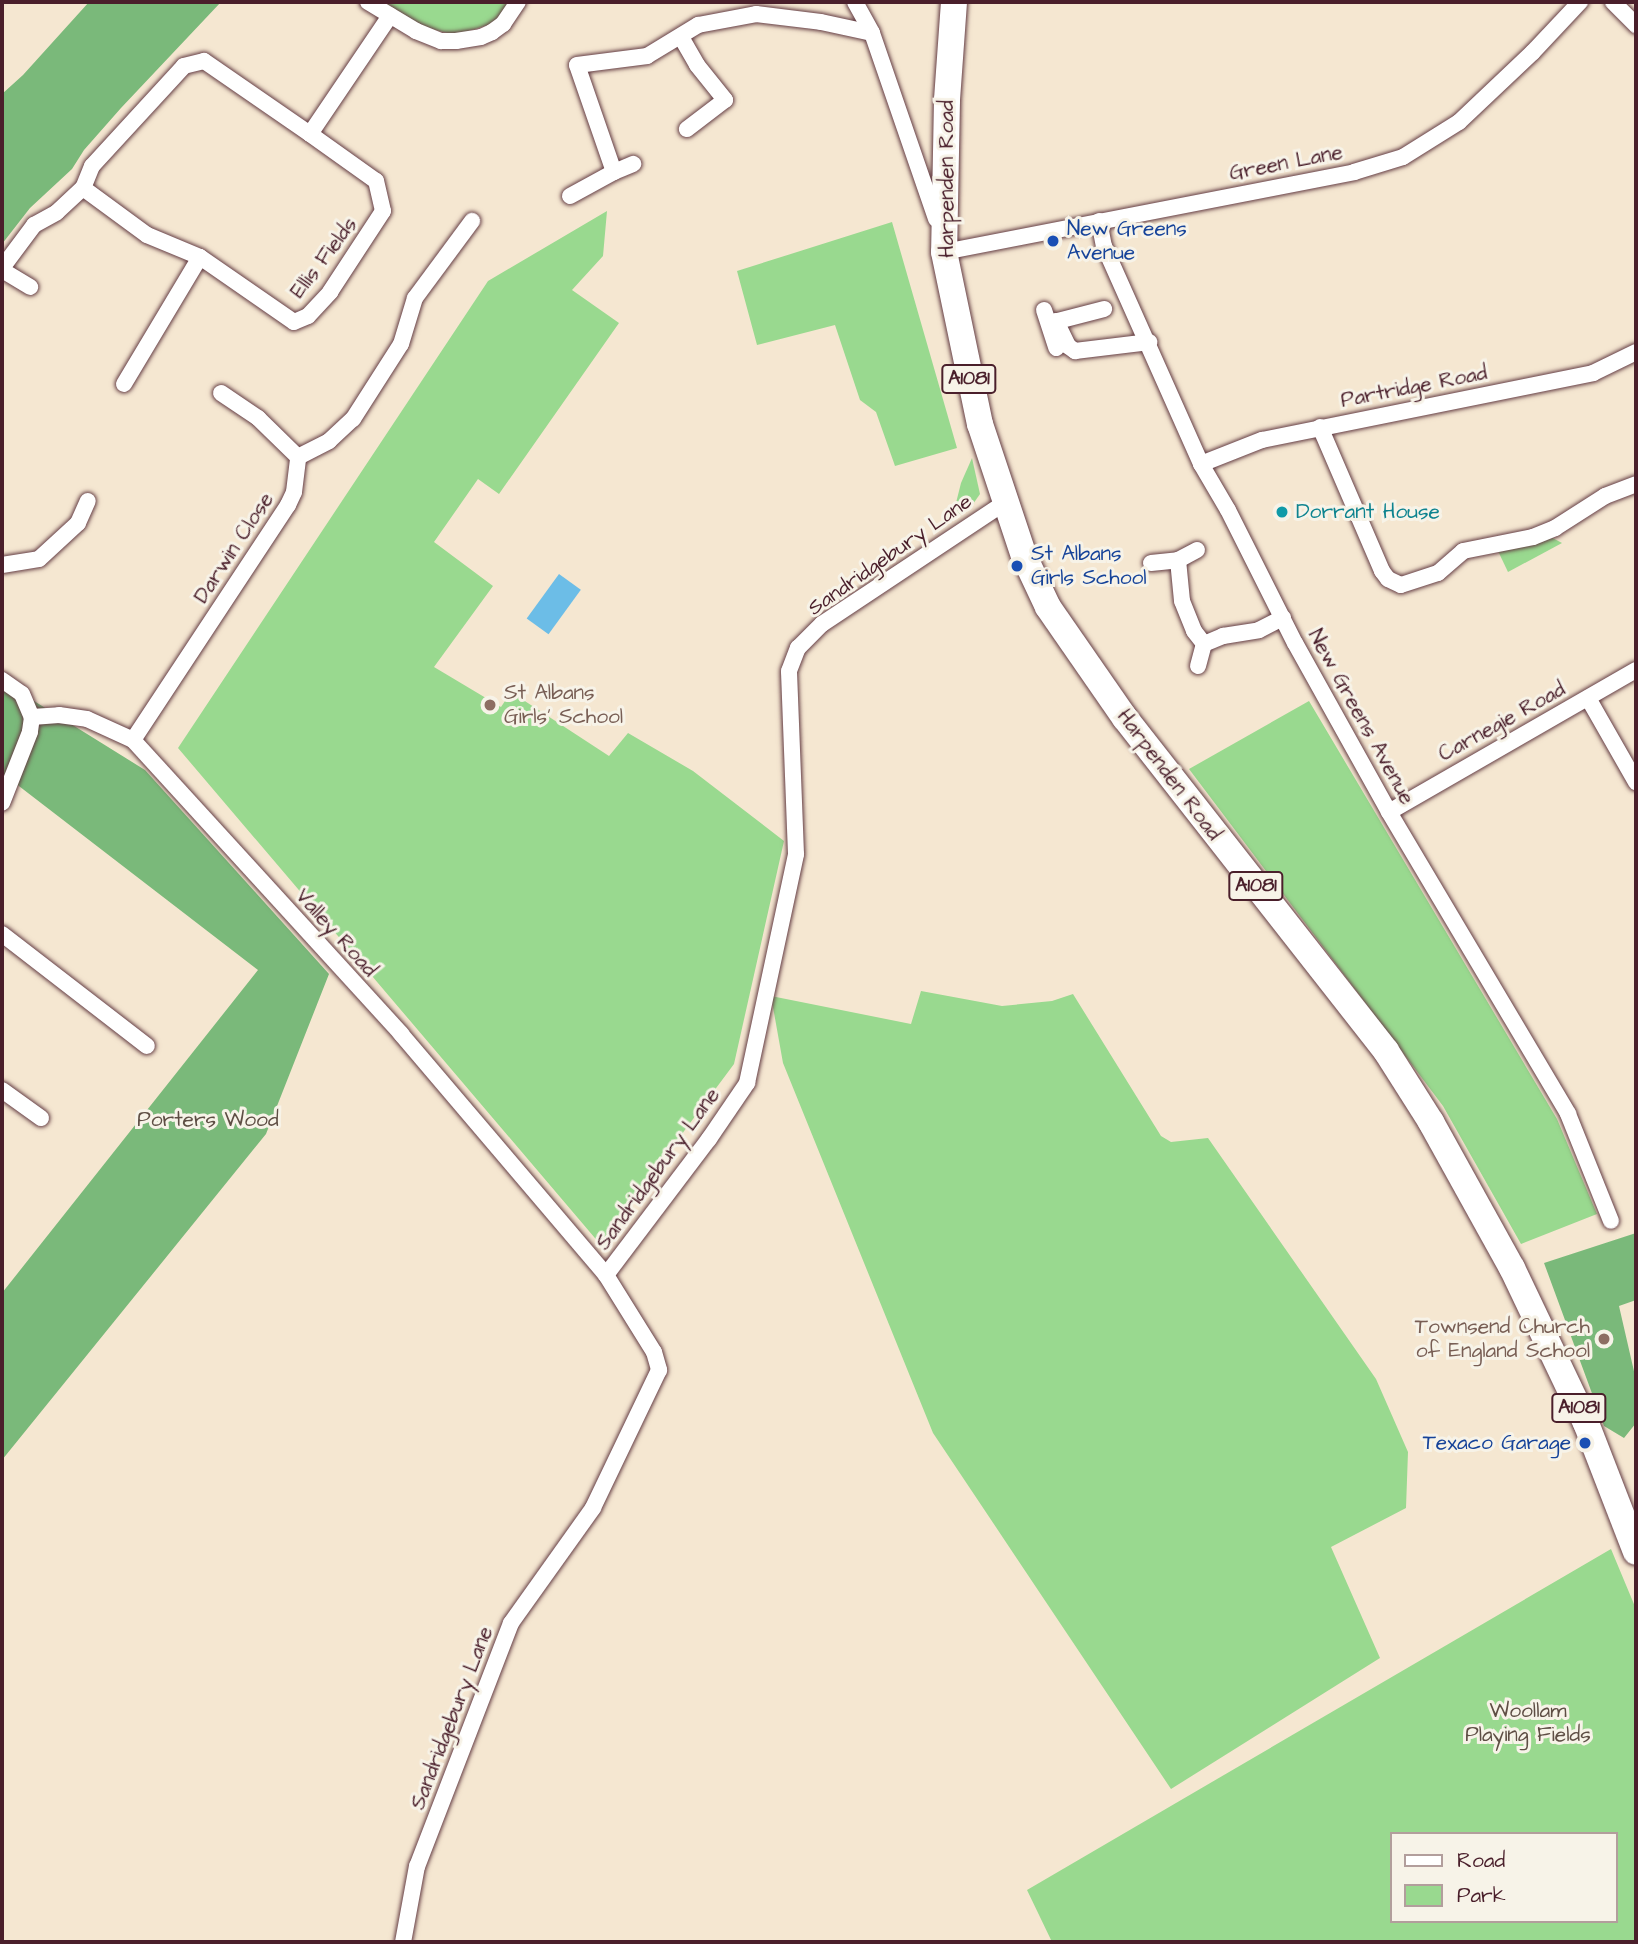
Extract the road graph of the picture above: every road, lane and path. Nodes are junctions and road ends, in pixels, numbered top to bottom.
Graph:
1 (368, 2) edge
2 (518, 2) edge
3 (855, 2) edge
4 (954, 2) edge
5 (1580, 2) edge
6 (1613, 2) edge
7 (764, 8) edge
8 (390, 16) junction
9 (1636, 24) edge
10 (872, 33) junction
11 (681, 37) junction
12 (687, 129) dead end
13 (310, 134) junction
14 (634, 164) dead end
15 (614, 172) junction
16 (83, 188) junction
17 (570, 197) dead end
18 (936, 219) dead end
19 (472, 221) dead end
20 (1099, 221) junction
21 (944, 252) junction
22 (200, 257) junction
23 (2, 269) edge
24 (30, 287) dead end
25 (1104, 309) dead end
26 (1050, 318) junction
27 (1149, 342) junction
28 (1056, 348) dead end
29 (1636, 352) edge
30 (124, 384) dead end
31 (221, 393) dead end
32 (1320, 427) junction
33 (298, 457) junction
34 (1200, 464) junction
35 (1636, 484) edge
36 (88, 501) dead end
37 (1004, 503) junction
38 (1198, 550) dead end
39 (1178, 560) junction
40 (1151, 563) dead end
41 (2, 565) edge
42 (1283, 618) junction
43 (1204, 644) junction
44 (1198, 666) dead end
45 (1636, 670) edge
46 (2, 680) edge
47 (1588, 698) junction
48 (32, 717) junction
49 (133, 740) junction
50 (1636, 782) edge
51 (2, 803) edge
52 (1389, 812) junction
53 (2, 934) edge
54 (147, 1046) dead end
55 (2, 1090) edge
56 (41, 1118) dead end
57 (1611, 1221) dead end
58 (606, 1275) junction
59 (1636, 1552) edge
60 (403, 1942) edge

1 - 8 street
2 - 8 street
3 - 10 street
4 - 21 main road, Harpenden Road / A1081
5 - 20 street, Green Lane
6 - 9 street
7 - 10 street
7 - 11 street
8 - 13 street
10 - 18 street
11 - 12 street
11 - 15 street
13 - 16 street, Ellis Fields
13 - 22 street, Ellis Fields
14 - 15 street
15 - 17 street
16 - 22 street, Ellis Fields
16 - 23 street, Ellis Fields
19 - 33 street
20 - 21 street, Green Lane
20 - 27 street, New Greens Avenue
21 - 37 main road, Harpenden Road / A1081
22 - 30 street
23 - 24 street, Ellis Fields
25 - 26 street
26 - 27 street
26 - 28 street
27 - 34 street, New Greens Avenue
29 - 32 street, Partridge Road
31 - 33 street
32 - 34 street, Partridge Road
32 - 35 street
33 - 49 street, Darwin Close
34 - 42 street, New Greens Avenue
36 - 41 street
37 - 58 street, Sandridgebury Lane
37 - 59 main road, Harpenden Road / A1081
38 - 39 street
39 - 40 street
39 - 43 street
42 - 43 street
42 - 52 street, New Greens Avenue
43 - 44 street
45 - 47 street, Carnegie Road
46 - 48 street
47 - 50 street
47 - 52 street, Carnegie Road
48 - 49 street, Valley Road
48 - 51 street
49 - 58 street, Valley Road
52 - 57 street, New Greens Avenue
53 - 54 street
55 - 56 street
58 - 60 street, Sandridgebury Lane

